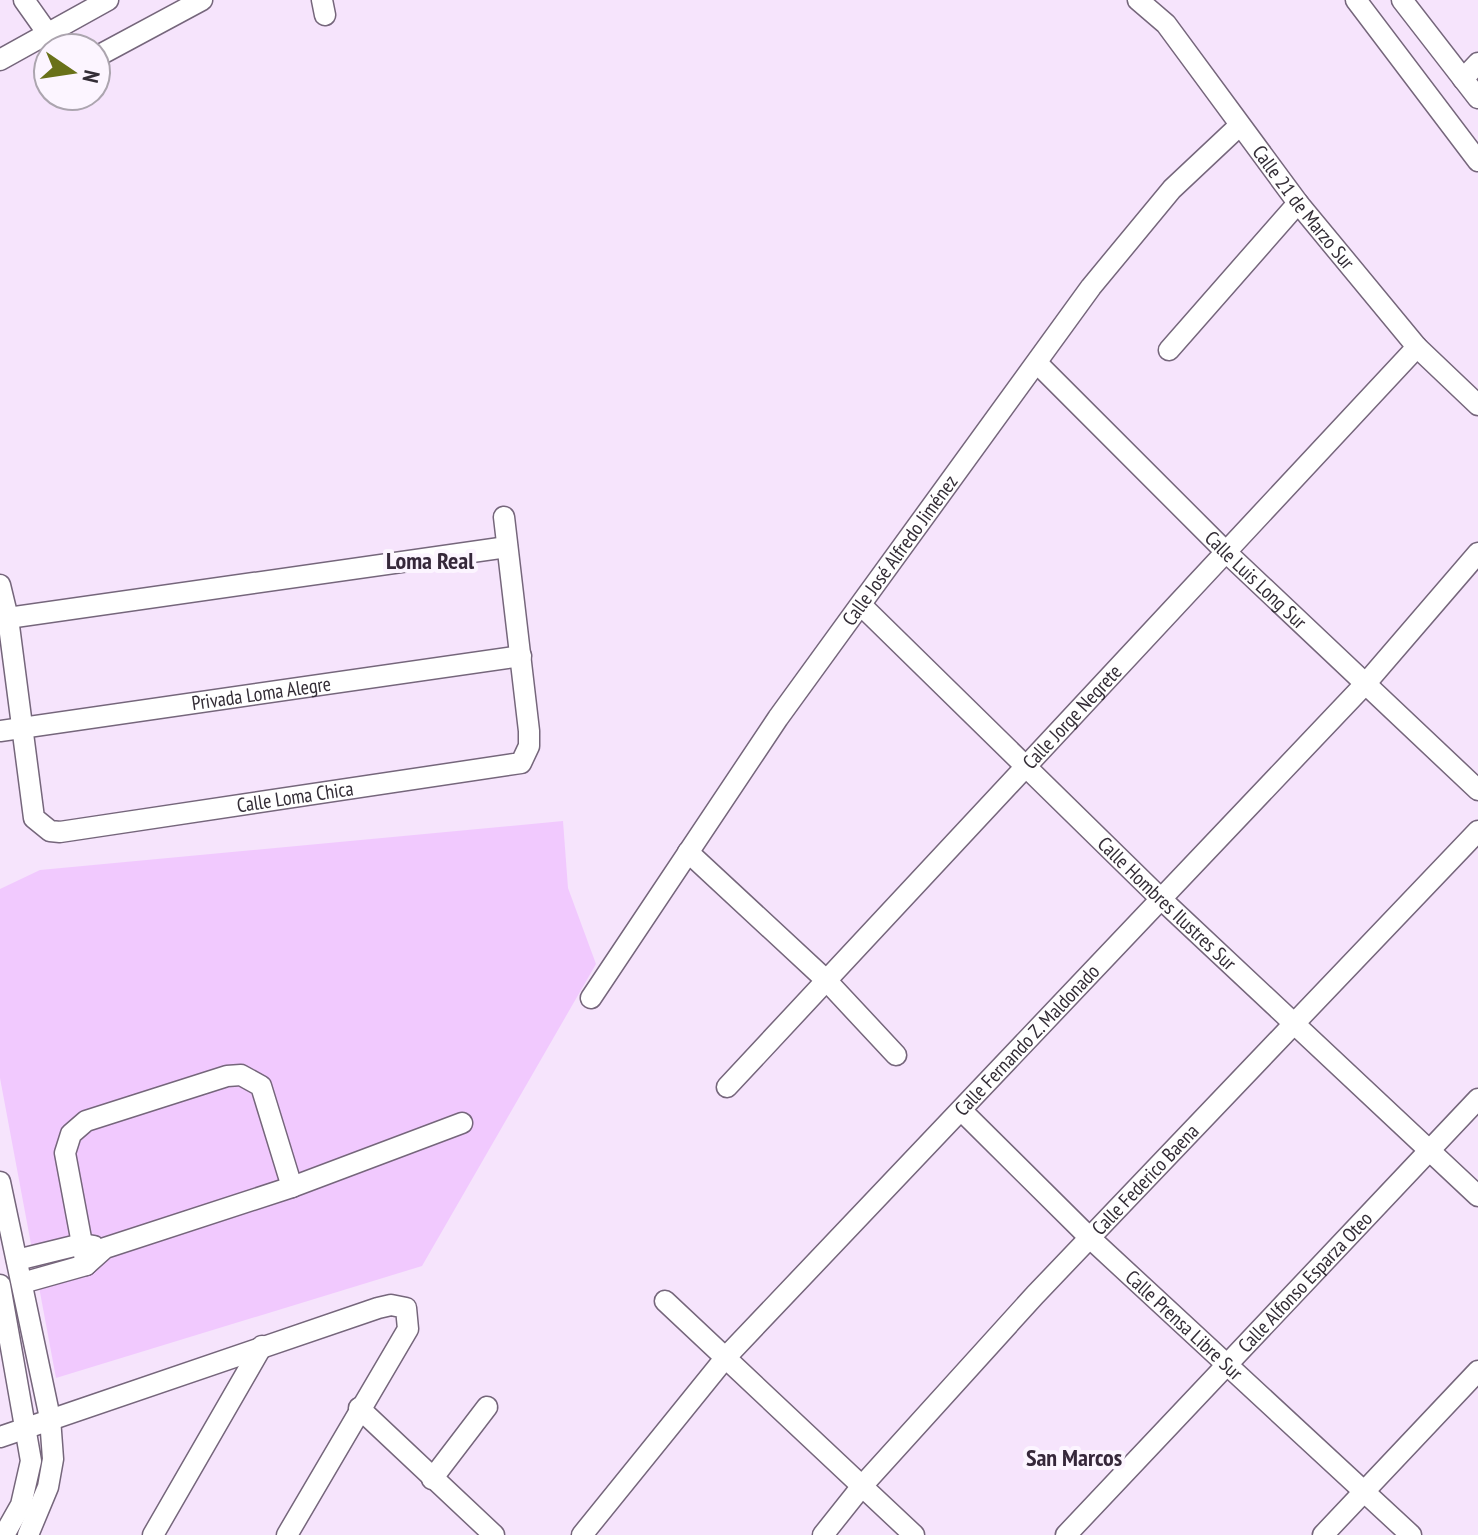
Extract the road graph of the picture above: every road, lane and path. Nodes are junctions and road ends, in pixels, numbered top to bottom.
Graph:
1 (24, 0) edge
2 (108, 0) edge
3 (202, 0) edge
4 (1138, 0) edge
5 (1356, 0) edge
6 (1402, 0) edge
7 (47, 32) edge
8 (65, 32) edge
9 (112, 48) edge
10 (32, 49) edge
11 (0, 60) edge
12 (1478, 63) edge
13 (1463, 79) junction
14 (1478, 98) edge
15 (1239, 126) junction
16 (1478, 161) edge
17 (1298, 203) junction
18 (1417, 347) junction
19 (1169, 350) dead end
20 (1037, 363) junction
21 (1478, 405) edge
22 (504, 517) dead end
23 (507, 547) junction
24 (1227, 553) junction
25 (1478, 553) edge
26 (0, 585) edge
27 (862, 606) junction
28 (8, 618) junction
29 (521, 656) junction
30 (1367, 682) junction
31 (24, 727) junction
32 (0, 731) edge
33 (1024, 768) junction
34 (1478, 790) edge
35 (1478, 831) edge
36 (688, 852) junction
37 (1159, 897) junction
38 (827, 981) junction
39 (591, 998) dead end
40 (1297, 1023) junction
41 (896, 1055) dead end
42 (727, 1087) dead end
43 (1478, 1099) edge
44 (961, 1110) junction
45 (462, 1123) dead end
46 (1429, 1151) junction
47 (0, 1182) edge
48 (292, 1187) junction
49 (1478, 1196) edge
50 (4, 1219) edge
51 (1090, 1238) junction
52 (82, 1244) junction
53 (105, 1248) junction
54 (17, 1260) junction
55 (86, 1265) junction
56 (22, 1283) junction
57 (0, 1285) edge
58 (665, 1301) dead end
59 (4, 1327) edge
60 (262, 1346) junction
61 (726, 1357) junction
62 (1225, 1365) junction
63 (1478, 1371) edge
64 (487, 1407) dead end
65 (359, 1408) junction
66 (50, 1418) junction
67 (26, 1427) junction
68 (0, 1437) edge
69 (432, 1479) junction
70 (862, 1486) junction
71 (1364, 1492) junction
72 (4, 1535) edge
73 (28, 1535) edge
74 (153, 1535) edge
75 (287, 1535) edge
76 (494, 1535) edge
77 (582, 1535) edge
78 (823, 1535) edge
79 (914, 1535) edge
80 (1066, 1535) edge
81 (1323, 1535) edge
82 (1411, 1535) edge

1 - 7 street
2 - 8 street
3 - 9 street
4 - 15 street, Calle 21 de Marzo Sur
5 - 16 street
6 - 13 street
10 - 11 street
12 - 13 street
13 - 14 street
15 - 17 street, Calle 21 de Marzo Sur
15 - 20 street, Calle José Alfredo Jiménez
17 - 18 street, Calle 21 de Marzo Sur
17 - 19 street
18 - 21 street, Calle 21 de Marzo Sur
18 - 24 street, Calle Jorge Negrete
20 - 24 street, Calle Luis Long Sur
20 - 27 street, Calle José Alfredo Jiménez
22 - 23 street
23 - 28 street
23 - 29 street
24 - 30 street, Calle Luis Long Sur
24 - 33 street, Calle Jorge Negrete
25 - 30 street, Calle Fernando Z. Maldonado
26 - 28 street
27 - 33 street, Calle Hombres Ilustres Sur
27 - 36 street, Calle José Alfredo Jiménez
28 - 31 street
29 - 31 street, Privada Loma Alegre
29 - 31 street, Calle Loma Chica
30 - 34 street, Calle Luis Long Sur
30 - 37 street, Calle Fernando Z. Maldonado
31 - 32 street, Privada Loma Alegre
33 - 37 street, Calle Hombres Ilustres Sur
33 - 38 street, Calle Jorge Negrete
35 - 40 street, Calle Federico Baena
36 - 38 street
36 - 39 street, Calle José Alfredo Jiménez
37 - 40 street, Calle Hombres Ilustres Sur
37 - 44 street, Calle Fernando Z. Maldonado
38 - 41 street
38 - 42 street, Calle Jorge Negrete
40 - 46 street, Calle Hombres Ilustres Sur
40 - 51 street, Calle Federico Baena
43 - 46 street, Calle Alfonso Esparza Oteo
44 - 51 street, Calle Prensa Libre Sur
44 - 61 street, Calle Fernando Z. Maldonado
45 - 48 street
46 - 49 street, Calle Hombres Ilustres Sur
46 - 62 street, Calle Alfonso Esparza Oteo
47 - 50 street
48 - 52 street
48 - 53 street
50 - 54 street
51 - 62 street, Calle Prensa Libre Sur
51 - 70 street, Calle Federico Baena
52 - 53 street
52 - 54 street
52 - 55 street
53 - 55 street
54 - 56 street
55 - 56 street
56 - 66 street
57 - 59 street
58 - 61 street
59 - 67 street
60 - 65 street
60 - 66 street
60 - 74 street
61 - 70 street
61 - 77 street, Calle Fernando Z. Maldonado
62 - 71 street, Calle Prensa Libre Sur
62 - 80 street, Calle Alfonso Esparza Oteo
63 - 71 street
64 - 69 street
65 - 69 street
65 - 75 street
66 - 67 street
66 - 73 street
67 - 68 street
67 - 72 street
69 - 76 street
70 - 78 street, Calle Federico Baena
70 - 79 street
71 - 81 street
71 - 82 street, Calle Prensa Libre Sur

